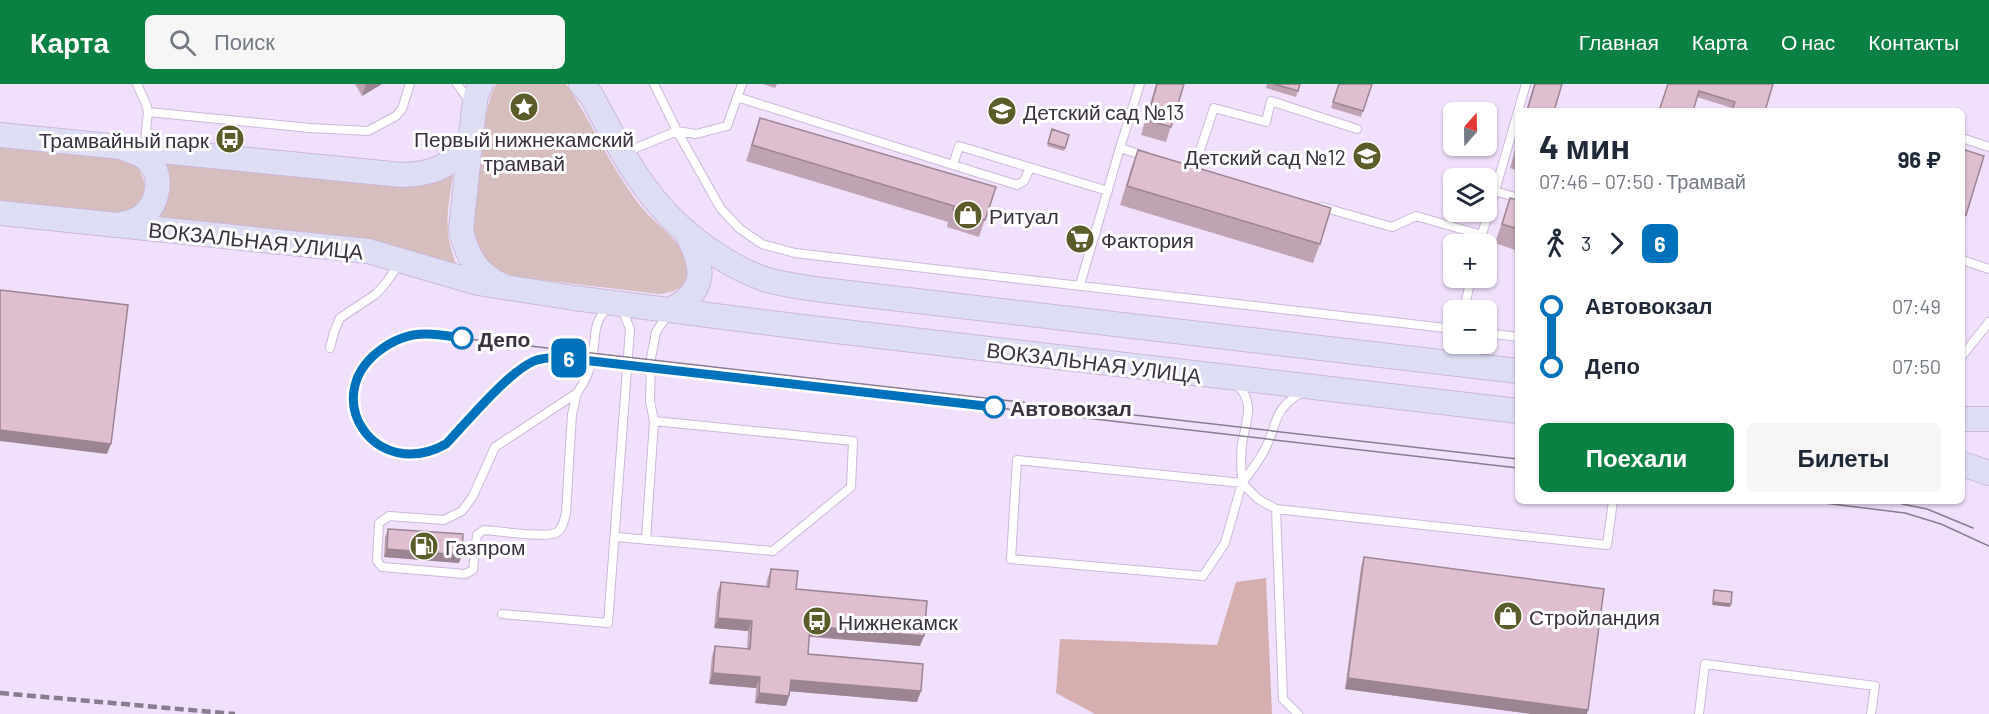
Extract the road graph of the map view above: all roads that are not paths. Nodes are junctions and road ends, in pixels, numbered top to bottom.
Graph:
1 (137, 84) edge
2 (410, 84) edge
3 (654, 84) edge
4 (742, 84) edge
5 (1140, 84) edge
6 (1526, 84) edge
7 (586, 88) edge
8 (473, 91) edge
9 (737, 97) junction
10 (1519, 108) edge
11 (148, 112) junction
12 (1515, 122) edge
13 (1357, 129) dead end
14 (677, 131) junction
15 (0, 135) edge
16 (471, 135) junction
17 (1965, 139) edge
18 (1989, 147) edge
19 (133, 148) junction
20 (1120, 148) junction
21 (624, 153) junction
22 (1154, 159) edge
23 (953, 165) junction
24 (1030, 168) junction
25 (1183, 168) edge
26 (1193, 171) junction
27 (1205, 174) edge
28 (1497, 183) edge
29 (1108, 191) junction
30 (1497, 191) edge
31 (1515, 197) edge
32 (1309, 204) edge
33 (0, 213) edge
34 (116, 225) junction
35 (685, 230) junction
36 (1479, 234) edge
37 (402, 260) junction
38 (1965, 261) edge
39 (1989, 269) edge
40 (1080, 285) junction
41 (508, 289) junction
42 (617, 303) junction
43 (585, 307) junction
44 (670, 310) junction
45 (1989, 322) edge
46 (595, 328) junction
47 (1443, 328) edge
48 (1497, 334) edge
49 (1515, 337) edge
50 (330, 348) dead end
51 (1965, 352) edge
52 (1515, 371) edge
53 (1229, 377) junction
54 (1313, 387) junction
55 (577, 393) junction
56 (1515, 411) edge
57 (1965, 419) edge
58 (1989, 419) edge
59 (654, 421) junction
60 (1965, 465) edge
61 (1989, 473) edge
62 (1242, 483) junction
63 (1613, 504) edge
64 (1276, 509) junction
65 (616, 537) junction
66 (646, 540) junction
67 (502, 614) dead end
68 (1298, 714) edge
69 (1699, 714) edge
70 (1871, 714) edge

1 - 11 lane
2 - 11 lane
3 - 14 lane
4 - 9 lane
5 - 20 lane
6 - 10 lane
7 - 21 main road, ВОКЗАЛЬНАЯ УЛИЦА
8 - 16 main road, ВОКЗАЛЬНАЯ УЛИЦА
9 - 14 lane
9 - 23 lane
11 - 19 lane
12 - 28 lane
13 - 26 lane
14 - 21 lane
14 - 40 lane
15 - 19 main road
16 - 19 main road
16 - 41 main road, ВОКЗАЛЬНАЯ УЛИЦА
17 - 18 lane
19 - 34 main road
20 - 22 lane
20 - 29 lane
21 - 35 main road, ВОКЗАЛЬНАЯ УЛИЦА
23 - 24 lane
23 - 24 lane
24 - 29 lane
25 - 26 lane
26 - 27 lane
29 - 40 lane
30 - 31 lane
32 - 36 lane
33 - 34 main road, ВОКЗАЛЬНАЯ УЛИЦА
34 - 37 main road, ВОКЗАЛЬНАЯ УЛИЦА
35 - 44 main road, ВОКЗАЛЬНАЯ УЛИЦА
35 - 52 main road, ВОКЗАЛЬНАЯ УЛИЦА
37 - 41 main road, ВОКЗАЛЬНАЯ УЛИЦА
37 - 50 lane
38 - 39 lane
40 - 47 lane
41 - 43 main road, ВОКЗАЛЬНАЯ УЛИЦА
42 - 43 main road, ВОКЗАЛЬНАЯ УЛИЦА
42 - 44 main road, ВОКЗАЛЬНАЯ УЛИЦА
42 - 46 lane
42 - 65 lane
43 - 46 lane
44 - 53 main road, ВОКЗАЛЬНАЯ УЛИЦА
44 - 59 lane
45 - 51 lane
46 - 55 lane
48 - 49 lane
53 - 54 main road, ВОКЗАЛЬНАЯ УЛИЦА
53 - 62 lane
54 - 56 main road, ВОКЗАЛЬНАЯ УЛИЦА
54 - 62 lane
55 - 55 lane
57 - 58 main road
59 - 66 lane
59 - 66 lane
60 - 61 main road
62 - 62 lane
62 - 64 lane
63 - 64 lane
64 - 68 lane
65 - 66 lane
65 - 67 lane
69 - 70 lane

